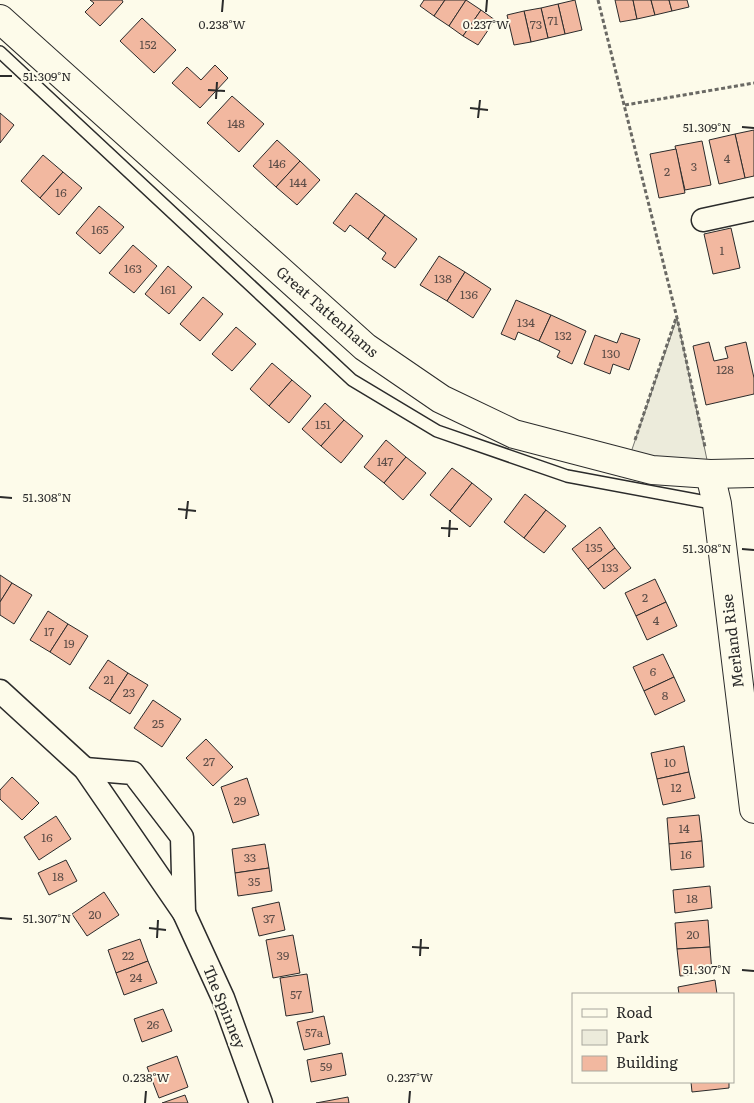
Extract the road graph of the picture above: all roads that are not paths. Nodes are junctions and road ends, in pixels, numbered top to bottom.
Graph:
1 (0, 19) edge
2 (0, 52) edge
3 (753, 212) edge
4 (703, 220) dead end
5 (754, 473) edge
6 (710, 474) junction
7 (717, 504) junction
8 (0, 691) edge
9 (85, 769) junction
10 (754, 810) edge
11 (184, 913) junction
12 (260, 1103) edge

1 - 6 main road, Great Tattenhams
2 - 7 lane
3 - 4 street
5 - 6 main road, Great Tattenhams
6 - 7 main road, Merland Rise
7 - 10 main road, Merland Rise
8 - 9 street, The Spinney
9 - 11 street, The Spinney
9 - 11 street, The Spinney
11 - 12 street, The Spinney

